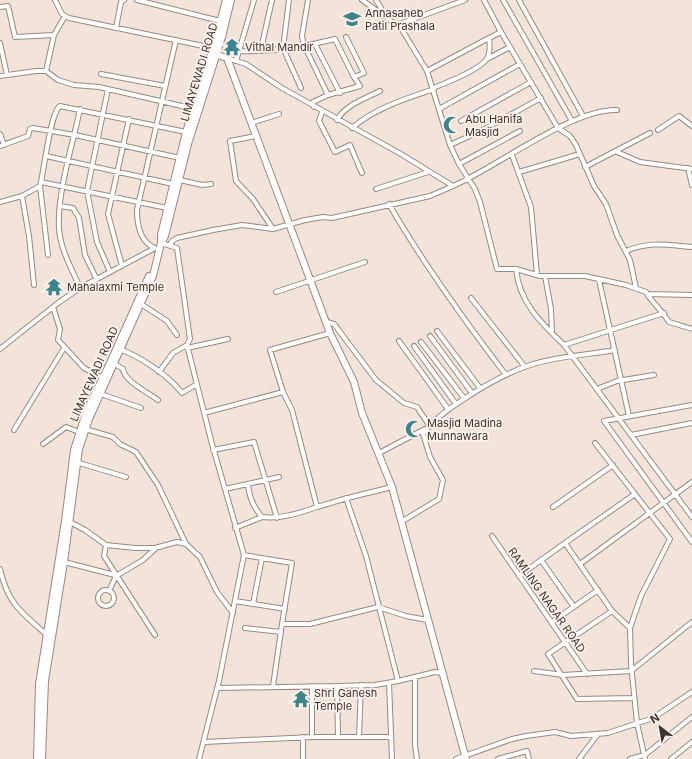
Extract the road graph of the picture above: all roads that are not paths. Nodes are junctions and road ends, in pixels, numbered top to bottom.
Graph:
1 (55, 0) edge
2 (124, 0) edge
3 (137, 0) edge
4 (226, 0) edge
5 (231, 0) edge
6 (254, 0) edge
7 (272, 0) edge
8 (289, 0) edge
9 (308, 0) edge
10 (362, 0) edge
11 (376, 0) edge
12 (465, 0) edge
13 (484, 0) edge
14 (503, 0) edge
15 (520, 0) edge
16 (0, 7) edge
17 (378, 12) junction
18 (65, 16) junction
19 (220, 21) junction
20 (397, 25) junction
21 (116, 28) junction
22 (501, 32) junction
23 (54, 35) junction
24 (346, 37) dead end
25 (489, 38) junction
26 (176, 40) junction
27 (0, 43) edge
28 (315, 44) junction
29 (304, 45) junction
30 (510, 47) junction
31 (283, 48) junction
32 (239, 51) junction
33 (262, 51) junction
34 (213, 52) junction
35 (227, 58) junction
36 (487, 60) junction
37 (236, 61) junction
38 (520, 64) junction
39 (46, 71) junction
40 (427, 71) junction
41 (101, 74) dead end
42 (7, 75) junction
43 (0, 76) edge
44 (354, 77) junction
45 (531, 82) junction
46 (165, 86) junction
47 (108, 88) junction
48 (301, 88) dead end
49 (433, 88) junction
50 (380, 91) dead end
51 (340, 93) junction
52 (328, 95) junction
53 (541, 98) junction
54 (161, 101) junction
55 (315, 107) junction
56 (80, 109) junction
57 (195, 109) junction
58 (439, 109) junction
59 (617, 110) dead end
60 (322, 112) junction
61 (103, 114) junction
62 (279, 114) dead end
63 (583, 116) junction
64 (129, 119) junction
65 (337, 120) junction
66 (461, 121) dead end
67 (572, 121) junction
68 (251, 123) junction
69 (156, 124) junction
70 (692, 126) edge
71 (352, 128) junction
72 (558, 128) junction
73 (658, 130) dead end
74 (51, 131) junction
75 (520, 131) dead end
76 (186, 132) junction
77 (650, 133) dead end
78 (0, 134) edge
79 (75, 135) junction
80 (256, 136) junction
81 (97, 140) junction
82 (2, 145) edge
83 (123, 145) junction
84 (450, 145) junction
85 (150, 150) junction
86 (617, 152) junction
87 (580, 154) junction
88 (512, 155) junction
89 (46, 156) junction
90 (180, 158) junction
91 (69, 160) junction
92 (458, 164) junction
93 (92, 165) junction
94 (585, 167) junction
95 (690, 169) edge
96 (117, 171) junction
97 (428, 172) junction
98 (518, 172) junction
99 (362, 173) dead end
100 (143, 176) junction
101 (469, 179) junction
102 (180, 180) junction
103 (40, 184) junction
104 (174, 184) junction
105 (211, 184) dead end
106 (692, 185) edge
107 (64, 186) junction
108 (453, 186) junction
109 (376, 189) dead end
110 (87, 191) junction
111 (22, 196) junction
112 (111, 196) junction
113 (138, 201) junction
114 (0, 202) edge
115 (388, 204) junction
116 (60, 206) junction
117 (167, 208) junction
118 (290, 224) junction
119 (273, 228) junction
120 (170, 245) junction
121 (159, 246) junction
122 (692, 247) edge
123 (626, 251) junction
124 (48, 255) dead end
125 (365, 262) dead end
126 (155, 264) junction
127 (122, 266) junction
128 (516, 269) junction
129 (110, 272) junction
130 (537, 275) junction
131 (545, 276) junction
132 (96, 278) junction
133 (311, 280) junction
134 (599, 280) junction
135 (34, 285) dead end
136 (80, 288) junction
137 (636, 288) junction
138 (276, 292) dead end
139 (647, 294) junction
140 (692, 295) edge
141 (471, 298) dead end
142 (141, 304) junction
143 (53, 307) junction
144 (664, 313) junction
145 (327, 322) junction
146 (610, 329) junction
147 (692, 330) edge
148 (437, 331) dead end
149 (330, 333) junction
150 (552, 333) junction
151 (177, 335) dead end
152 (430, 336) dead end
153 (228, 340) dead end
154 (399, 341) dead end
155 (421, 342) dead end
156 (564, 345) junction
157 (414, 346) dead end
158 (187, 347) junction
159 (64, 348) junction
160 (0, 349) edge
161 (119, 349) junction
162 (615, 350) junction
163 (573, 357) junction
164 (115, 364) junction
165 (526, 367) junction
166 (159, 372) junction
167 (506, 375) junction
168 (654, 375) dead end
169 (103, 378) junction
170 (622, 380) junction
171 (196, 384) junction
172 (480, 388) junction
173 (597, 389) junction
174 (283, 392) junction
175 (472, 393) junction
176 (101, 394) junction
177 (464, 398) junction
178 (158, 400) dead end
179 (456, 404) junction
180 (692, 404) edge
181 (141, 408) dead end
182 (448, 409) junction
183 (204, 413) junction
184 (629, 416) junction
185 (618, 418) junction
186 (692, 423) edge
187 (428, 426) junction
188 (14, 430) dead end
189 (85, 430) junction
190 (79, 432) junction
191 (631, 435) junction
192 (595, 443) dead end
193 (44, 444) dead end
194 (213, 450) junction
195 (379, 453) junction
196 (76, 462) junction
197 (613, 465) junction
198 (126, 477) dead end
199 (279, 477) dead end
200 (266, 480) junction
201 (692, 482) edge
202 (248, 484) junction
203 (392, 487) junction
204 (225, 489) junction
205 (635, 494) junction
206 (675, 494) junction
207 (346, 498) junction
208 (664, 503) junction
209 (316, 507) junction
210 (553, 507) dead end
211 (650, 514) junction
212 (262, 517) junction
213 (692, 517) edge
214 (277, 518) junction
215 (68, 521) junction
216 (401, 522) junction
217 (235, 528) junction
218 (492, 536) dead end
219 (692, 542) edge
220 (565, 543) junction
221 (186, 544) junction
222 (106, 545) junction
223 (156, 548) junction
224 (244, 555) junction
225 (262, 558) junction
226 (541, 560) junction
227 (64, 562) junction
228 (580, 564) junction
229 (0, 569) edge
230 (116, 576) junction
231 (519, 576) junction
232 (598, 590) junction
233 (109, 591) dead end
234 (235, 601) junction
235 (253, 604) junction
236 (378, 607) junction
237 (574, 607) junction
238 (285, 609) junction
239 (612, 610) junction
240 (233, 613) junction
241 (427, 620) junction
242 (552, 622) junction
243 (692, 622) edge
244 (282, 624) junction
245 (245, 628) dead end
246 (630, 628) junction
247 (281, 632) junction
248 (47, 635) junction
249 (155, 635) dead end
250 (566, 642) junction
251 (534, 671) dead end
252 (631, 671) junction
253 (442, 673) junction
254 (587, 674) junction
255 (563, 675) junction
256 (415, 677) junction
257 (398, 681) junction
258 (389, 683) junction
259 (360, 685) junction
260 (273, 686) junction
261 (312, 686) junction
262 (337, 686) junction
263 (217, 688) junction
264 (692, 692) edge
265 (634, 698) junction
266 (692, 717) edge
267 (637, 723) junction
268 (598, 734) junction
269 (338, 736) junction
270 (303, 737) junction
271 (312, 737) junction
272 (359, 737) junction
273 (391, 737) junction
274 (204, 742) junction
275 (692, 742) edge
276 (645, 757) edge
277 (466, 758) edge
278 (37, 759) edge
279 (42, 759) edge
280 (199, 759) edge
281 (303, 759) edge
282 (392, 759) edge
283 (417, 759) edge
284 (456, 759) edge
285 (498, 759) edge
286 (529, 759) edge
287 (579, 759) edge
288 (630, 759) edge
289 (671, 759) edge

1 - 18 street
2 - 21 street
3 - 19 street
4 - 19 street, LIMAYEWADI ROAD
5 - 34 street, LIMAYEWADI ROAD
6 - 32 street
7 - 33 street
8 - 31 street
9 - 29 street
10 - 17 street
11 - 17 street
12 - 20 street
13 - 22 street
14 - 67 street
15 - 63 street
16 - 23 street
17 - 20 street
18 - 21 street
18 - 23 street
19 - 34 street, LIMAYEWADI ROAD
20 - 40 street
21 - 26 street
22 - 25 street
22 - 30 street
23 - 39 street
24 - 44 street
25 - 36 street
25 - 40 street
26 - 34 street
26 - 46 street
27 - 42 street
28 - 29 street
28 - 44 street
28 - 51 street
29 - 31 street
29 - 52 street
30 - 36 street
30 - 38 street
31 - 33 street
31 - 48 street
32 - 33 street
32 - 37 street
34 - 35 street
34 - 57 street, LIMAYEWADI ROAD
35 - 37 street
35 - 68 street
36 - 49 street
37 - 55 street
38 - 45 street
38 - 58 street
39 - 42 street
39 - 47 street
40 - 49 street
41 - 46 street
42 - 43 street
44 - 51 street
45 - 53 street
45 - 66 street
46 - 54 street
47 - 54 street
47 - 61 street
49 - 58 street
49 - 71 street
50 - 65 street
51 - 52 street
52 - 55 street
53 - 72 street
53 - 84 street
54 - 57 street
54 - 69 street
55 - 60 street
56 - 61 street
56 - 74 street
56 - 79 street
57 - 76 street, LIMAYEWADI ROAD
57 - 102 street, LIMAYEWADI ROAD
58 - 84 street
59 - 63 street
60 - 65 street
60 - 99 street
61 - 64 street
61 - 81 street
62 - 68 street
63 - 67 street
64 - 69 street
64 - 83 street
65 - 71 street
67 - 72 street
68 - 80 street
69 - 76 street
69 - 85 street
70 - 73 street
71 - 97 street
72 - 87 street
72 - 88 street
74 - 79 street
74 - 82 street
74 - 89 street
75 - 92 street
76 - 90 street, LIMAYEWADI ROAD
77 - 86 street
78 - 82 street
79 - 81 street
79 - 91 street
80 - 118 street
80 - 119 street
81 - 83 street
81 - 93 street
83 - 85 street
83 - 96 street
84 - 92 street
85 - 90 street
85 - 100 street
86 - 94 street
86 - 95 street
87 - 94 street
87 - 98 street
88 - 98 street
88 - 101 street
89 - 91 street
89 - 103 street
90 - 104 street, LIMAYEWADI ROAD
91 - 93 street
91 - 107 street
92 - 101 street
93 - 96 street
93 - 110 street
94 - 123 street
95 - 106 street
96 - 100 street
96 - 112 street
97 - 108 street
97 - 109 street
98 - 130 street
100 - 104 street
100 - 113 street
101 - 108 street
101 - 128 street
102 - 105 street
102 - 121 street, LIMAYEWADI ROAD
103 - 107 street
103 - 111 street
103 - 124 street
104 - 117 street, LIMAYEWADI ROAD
107 - 110 street
107 - 116 street
108 - 115 street
110 - 112 street
110 - 129 street
111 - 114 street
111 - 135 street
112 - 113 street
112 - 127 street
113 - 117 street
113 - 121 street
115 - 118 street
115 - 167 street
116 - 132 street
116 - 136 street
117 - 121 street, LIMAYEWADI ROAD
118 - 119 street
118 - 133 street
119 - 120 street
120 - 121 street
120 - 158 street
121 - 126 street, LIMAYEWADI ROAD
121 - 127 street
122 - 123 street
123 - 137 street
125 - 133 street
126 - 142 street, LIMAYEWADI ROAD
126 - 161 street, LIMAYEWADI ROAD
127 - 129 street
128 - 130 street
128 - 150 street
129 - 132 street
130 - 131 street
131 - 134 street
131 - 150 street
132 - 136 street
133 - 138 street
133 - 145 street
134 - 137 street
134 - 146 street
136 - 143 street
137 - 139 street
139 - 140 street
139 - 144 street
141 - 165 street
142 - 151 street
142 - 161 street, LIMAYEWADI ROAD
143 - 159 street
143 - 160 street
144 - 146 street
144 - 147 street
145 - 149 street
145 - 187 street
146 - 156 street
146 - 162 street
148 - 172 street
149 - 174 street
149 - 195 street
150 - 156 street
152 - 175 street
153 - 158 street
154 - 182 street
155 - 177 street
156 - 163 street
157 - 179 street
158 - 166 street
158 - 171 street
159 - 169 street
159 - 188 street
161 - 164 street, LIMAYEWADI ROAD
161 - 166 street
161 - 169 street, LIMAYEWADI ROAD
162 - 163 street
162 - 170 street
163 - 165 street
163 - 173 street
164 - 176 street, LIMAYEWADI ROAD
164 - 178 street
165 - 167 street
166 - 171 street
167 - 172 street
168 - 170 street
169 - 190 street, LIMAYEWADI ROAD
170 - 173 street
170 - 184 street
171 - 183 street
172 - 175 street
173 - 185 street
174 - 183 street
174 - 209 street
175 - 177 street
176 - 181 street
176 - 189 street, LIMAYEWADI ROAD
177 - 179 street
179 - 182 street
180 - 184 street
182 - 187 street
183 - 194 street
184 - 185 street
185 - 191 street
185 - 208 street
186 - 191 street
187 - 195 street
187 - 216 street
189 - 196 street, LIMAYEWADI ROAD
189 - 221 street
190 - 193 street
190 - 215 street, LIMAYEWADI ROAD
191 - 206 street
192 - 197 street
194 - 200 street
194 - 204 street
195 - 203 street
196 - 198 street
196 - 215 street, LIMAYEWADI ROAD
197 - 205 street
197 - 210 street
199 - 200 street
200 - 202 street
200 - 214 street
201 - 206 street
202 - 204 street
202 - 212 street
203 - 207 street
203 - 216 street
204 - 217 street
205 - 211 street
205 - 220 street
206 - 208 street
206 - 213 street
207 - 209 street
207 - 236 street
208 - 211 street
208 - 219 street
209 - 214 street
211 - 228 street
211 - 246 street
212 - 214 street
212 - 217 street
215 - 222 street
215 - 227 street
215 - 248 street
216 - 241 street
217 - 224 street
218 - 231 street, RAMLING NAGAR ROAD
220 - 226 street
220 - 228 street
221 - 223 street
221 - 240 street
222 - 223 street
222 - 230 street
223 - 230 street
224 - 225 street
224 - 234 street
225 - 235 street
225 - 238 street
226 - 231 street
226 - 237 street
227 - 230 street
227 - 279 street
228 - 232 street
229 - 248 street
230 - 233 street
230 - 249 street
231 - 242 street, RAMLING NAGAR ROAD
232 - 237 street
232 - 239 street
234 - 235 street
234 - 240 street
235 - 238 street
236 - 241 street
236 - 244 street
236 - 257 street
237 - 242 street
238 - 244 street
239 - 246 street
239 - 250 street
240 - 263 street
241 - 253 street
242 - 250 street, RAMLING NAGAR ROAD
243 - 252 street
244 - 247 street
245 - 247 street
246 - 252 street
247 - 260 street
248 - 278 street
250 - 254 street, RAMLING NAGAR ROAD
250 - 255 street
251 - 255 street
252 - 254 street
252 - 265 street
253 - 256 street
253 - 277 street
254 - 255 street
255 - 265 street
256 - 257 street
256 - 283 street
257 - 258 street
258 - 259 street
258 - 273 street
259 - 262 street
259 - 272 street
260 - 261 street
260 - 263 street
261 - 262 street
261 - 271 street
262 - 269 street
263 - 274 street
264 - 267 street
265 - 267 street
266 - 276 street
267 - 268 street
267 - 276 street
268 - 277 street
268 - 287 street
269 - 271 street
269 - 272 street
270 - 271 street
270 - 274 street
270 - 281 street
272 - 273 street
273 - 282 street
274 - 280 street
275 - 289 street
276 - 288 street
277 - 284 street
285 - 286 street

